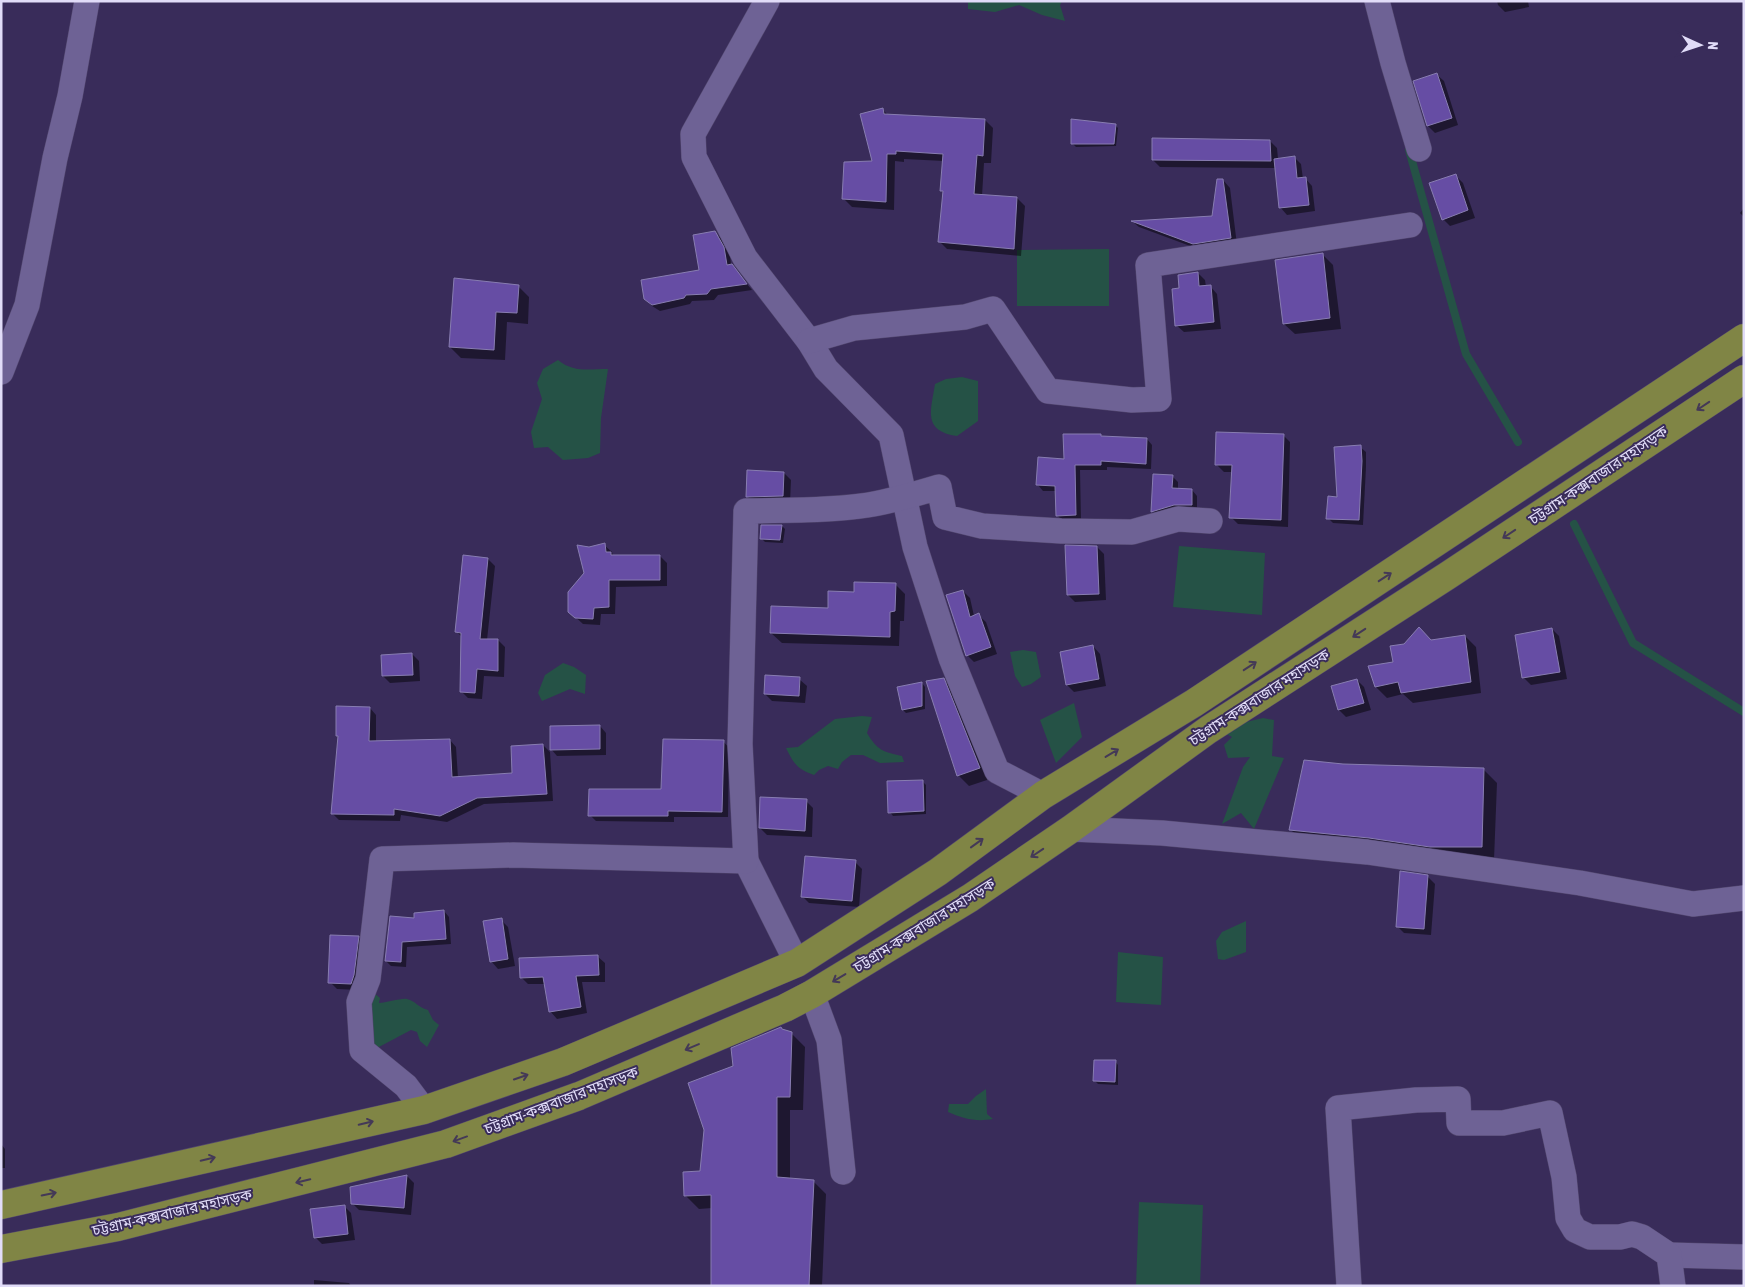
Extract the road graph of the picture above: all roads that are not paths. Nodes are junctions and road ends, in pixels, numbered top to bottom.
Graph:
1 (87, 1) edge
2 (768, 1) edge
3 (1377, 1) edge
4 (1419, 149) dead end
5 (1410, 225) dead end
6 (1744, 338) edge
7 (809, 341) junction
8 (1, 372) edge
9 (1744, 379) edge
10 (904, 498) junction
11 (1210, 521) dead end
12 (1043, 795) junction
13 (1071, 829) junction
14 (746, 861) junction
15 (1744, 898) edge
16 (797, 963) junction
17 (812, 994) junction
18 (424, 1110) junction
19 (843, 1172) dead end
20 (1, 1205) edge
21 (1, 1249) edge
22 (1669, 1254) junction
23 (1744, 1258) edge
24 (1349, 1286) edge
25 (1673, 1286) edge

1 - 8 street
2 - 7 street
3 - 4 street
5 - 7 street
12 -> 6 highway, চট্টগ্রাম-কক্সবাজার মহাসড়ক
7 - 10 street
9 -> 13 highway, চট্টগ্রাম-কক্সবাজার মহাসড়ক
10 - 11 street
10 - 12 street
10 - 14 street
16 -> 12 highway, চট্টগ্রাম-কক্সবাজার মহাসড়ক
13 - 15 street
13 -> 17 highway, চট্টগ্রাম-কক্সবাজার মহাসড়ক
14 - 16 street
14 - 18 street
18 -> 16 highway, চট্টগ্রাম-কক্সবাজার মহাসড়ক
17 - 19 street
17 -> 21 highway, চট্টগ্রাম-কক্সবাজার মহাসড়ক
20 -> 18 highway, চট্টগ্রাম-কক্সবাজার মহাসড়ক
22 - 23 street
22 - 24 street
22 - 25 street

